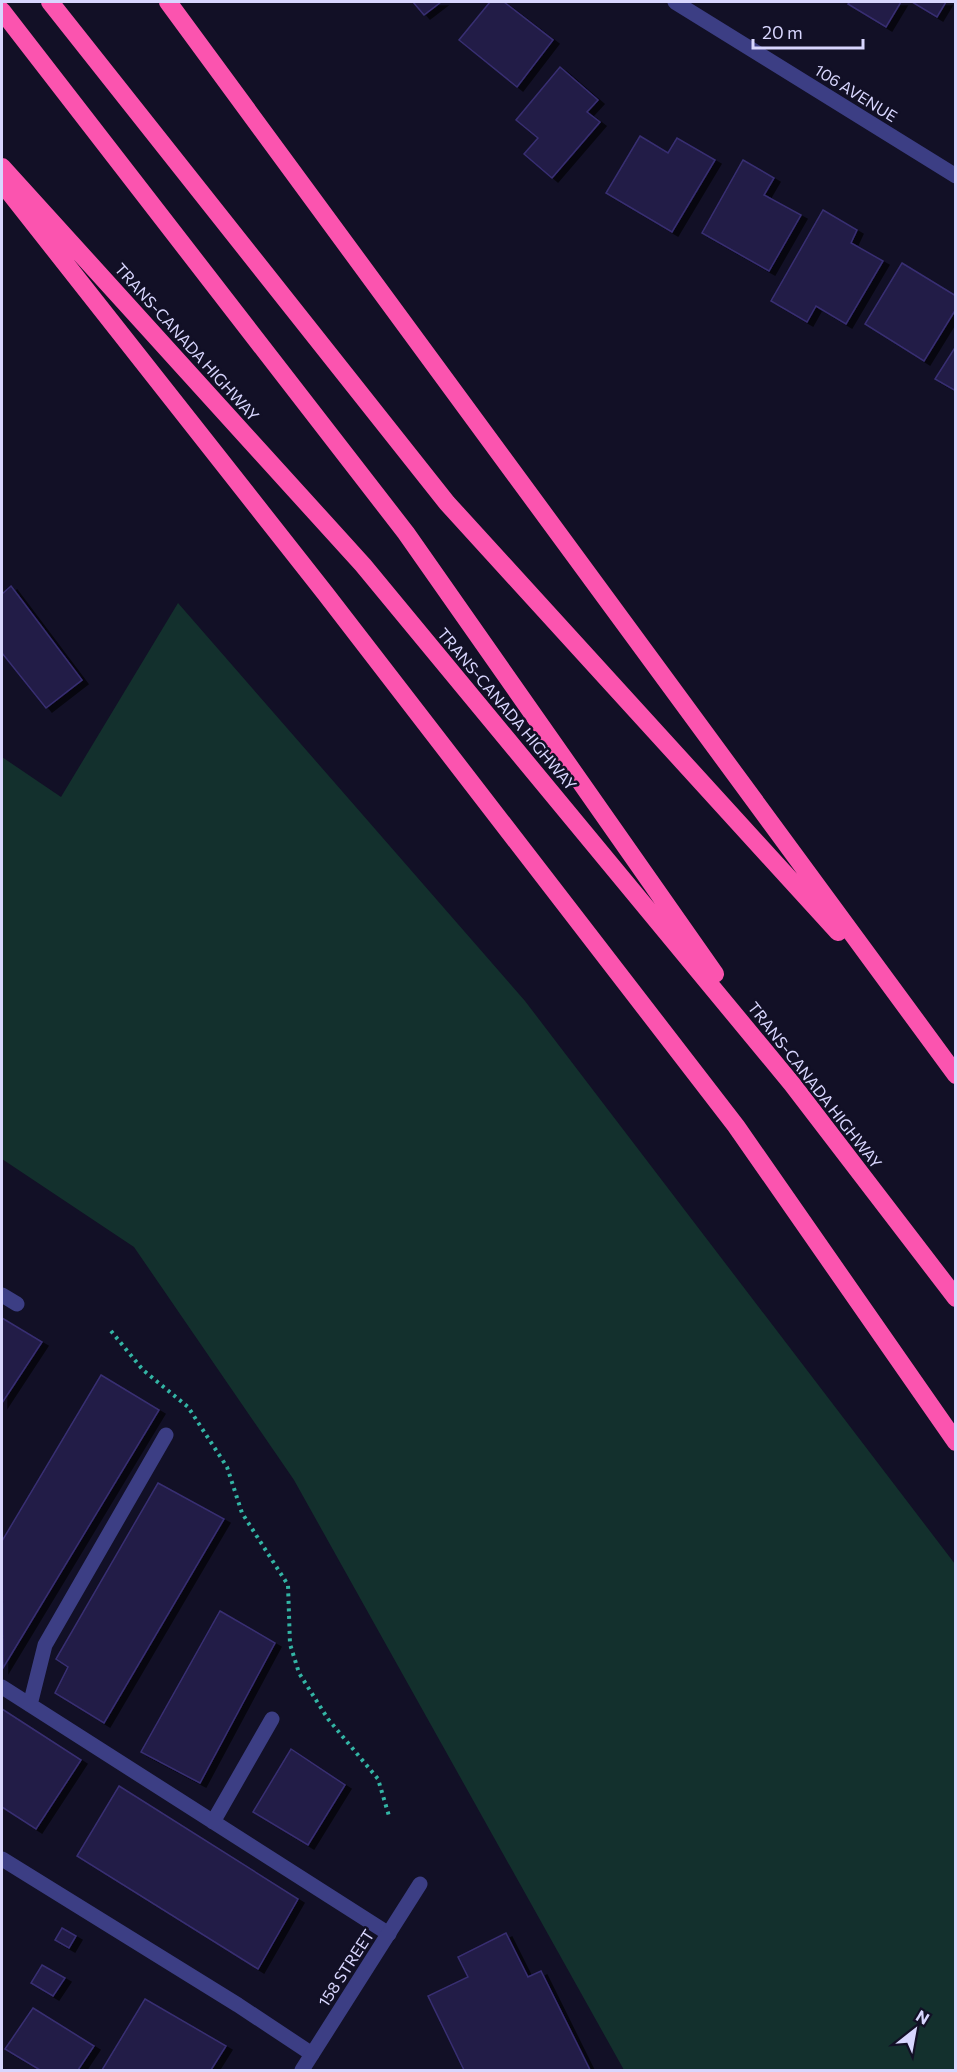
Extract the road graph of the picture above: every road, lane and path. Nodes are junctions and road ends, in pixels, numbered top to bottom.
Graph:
1 (50, 2) edge
2 (168, 2) edge
3 (675, 2) edge
4 (2, 11) edge
5 (2, 167) edge
6 (956, 176) edge
7 (2, 183) edge
8 (900, 1000) junction
9 (956, 1075) edge
10 (792, 1084) junction
11 (2, 1295) edge
12 (956, 1298) edge
13 (16, 1304) dead end
14 (111, 1331) dead end
15 (166, 1435) dead end
16 (956, 1442) edge
17 (2, 1687) edge
18 (30, 1705) junction
19 (272, 1719) dead end
20 (389, 1816) dead end
21 (213, 1822) junction
22 (2, 1859) edge
23 (420, 1884) dead end
24 (389, 1934) junction
25 (312, 2055) junction
26 (302, 2070) edge

1 - 8 highway
2 - 8 highway
3 - 6 street, 106 AVENUE
4 - 10 highway
5 - 10 highway, TRANS-CANADA HIGHWAY
7 - 16 highway
8 - 9 highway
10 - 12 highway, TRANS-CANADA HIGHWAY
11 - 13 street
14 - 20 path
15 - 18 street
17 - 18 street
18 - 21 street
19 - 21 street
21 - 24 street
22 - 25 street
23 - 24 street, 158 STREET
24 - 25 street, 158 STREET
25 - 26 street, 158 STREET

